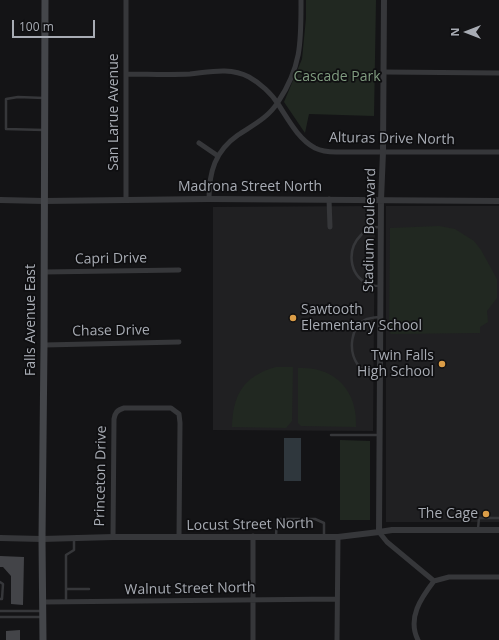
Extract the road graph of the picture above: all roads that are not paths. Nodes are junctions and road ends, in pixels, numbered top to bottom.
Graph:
1 (45, 0) edge
2 (126, 0) edge
3 (301, 0) edge
4 (384, 0) edge
5 (384, 72) junction
6 (499, 73) edge
7 (126, 74) junction
8 (45, 98) junction
9 (278, 103) junction
10 (45, 130) junction
11 (199, 144) dead end
12 (383, 152) junction
13 (499, 152) edge
14 (218, 156) junction
15 (209, 199) junction
16 (329, 199) junction
17 (0, 200) edge
18 (126, 200) junction
19 (381, 200) junction
20 (44, 201) junction
21 (499, 201) edge
22 (330, 227) dead end
23 (381, 227) junction
24 (179, 270) dead end
25 (44, 272) junction
26 (380, 286) junction
27 (380, 317) junction
28 (179, 342) dead end
29 (44, 345) junction
30 (380, 377) junction
31 (331, 435) dead end
32 (380, 435) junction
33 (499, 518) edge
34 (478, 530) junction
35 (499, 530) edge
36 (379, 532) junction
37 (253, 536) junction
38 (276, 536) junction
39 (324, 536) junction
40 (113, 537) junction
41 (338, 537) junction
42 (0, 538) edge
43 (74, 538) junction
44 (179, 538) junction
45 (42, 539) junction
46 (499, 577) edge
47 (434, 581) junction
48 (0, 582) edge
49 (66, 589) junction
50 (89, 589) dead end
51 (0, 599) edge
52 (337, 599) junction
53 (253, 600) junction
54 (43, 602) junction
55 (66, 602) junction
56 (0, 611) edge
57 (43, 614) junction
58 (0, 617) edge
59 (43, 640) edge
60 (253, 640) edge
61 (337, 640) edge
62 (418, 640) edge

1 - 8 main road, Falls Avenue East
2 - 7 street, San Larue Avenue
3 - 9 street
4 - 5 street, Stadium Boulevard
5 - 6 street
5 - 12 street, Stadium Boulevard
7 - 9 street, Alturas Drive North
7 - 18 street, San Larue Avenue
8 - 10 main road, Falls Avenue East
8 - 10 lane
9 - 12 street, Alturas Drive North
9 - 14 street
10 - 20 main road, Falls Avenue East
11 - 14 street
12 - 13 street, Alturas Drive North
12 - 19 street, Stadium Boulevard
14 - 15 street
15 - 16 street, Madrona Street North
15 - 18 street, Madrona Street North
16 - 19 street, Madrona Street North
16 - 22 street
17 - 20 street, Madrona Street North
18 - 20 street, Madrona Street North
19 - 21 street, Madrona Street North
19 - 23 street, Stadium Boulevard
20 - 25 main road, Falls Avenue East
23 - 26 street, Stadium Boulevard
23 - 26 lane
24 - 25 street, Capri Drive
25 - 29 main road, Falls Avenue East
26 - 27 street, Stadium Boulevard
27 - 30 street, Stadium Boulevard
27 - 30 lane
28 - 29 street, Chase Drive
29 - 45 main road, Falls Avenue East
30 - 32 street, Stadium Boulevard
31 - 32 lane
32 - 36 street, Stadium Boulevard
33 - 34 lane
34 - 35 street, Locust Street North
34 - 36 street, Locust Street North
36 - 41 street, Locust Street North
36 - 47 street
37 - 38 street, Locust Street North
37 - 44 street, Locust Street North
37 - 53 street
38 - 39 street, Locust Street North
38 - 39 lane
39 - 41 street, Locust Street North
40 - 43 street, Locust Street North
40 - 44 street, Locust Street North
40 - 44 street, Princeton Drive
41 - 52 street
42 - 45 street, Locust Street North
43 - 45 street, Locust Street North
43 - 49 lane
45 - 54 main road, Falls Avenue East
46 - 47 street
47 - 62 street
48 - 51 lane
49 - 50 lane
49 - 55 lane
52 - 53 street, Walnut Street North
52 - 61 street
53 - 55 street, Walnut Street North
53 - 60 street
54 - 55 street, Walnut Street North
54 - 57 main road, Falls Avenue East
56 - 57 lane
57 - 58 lane
57 - 59 main road, Falls Avenue East

